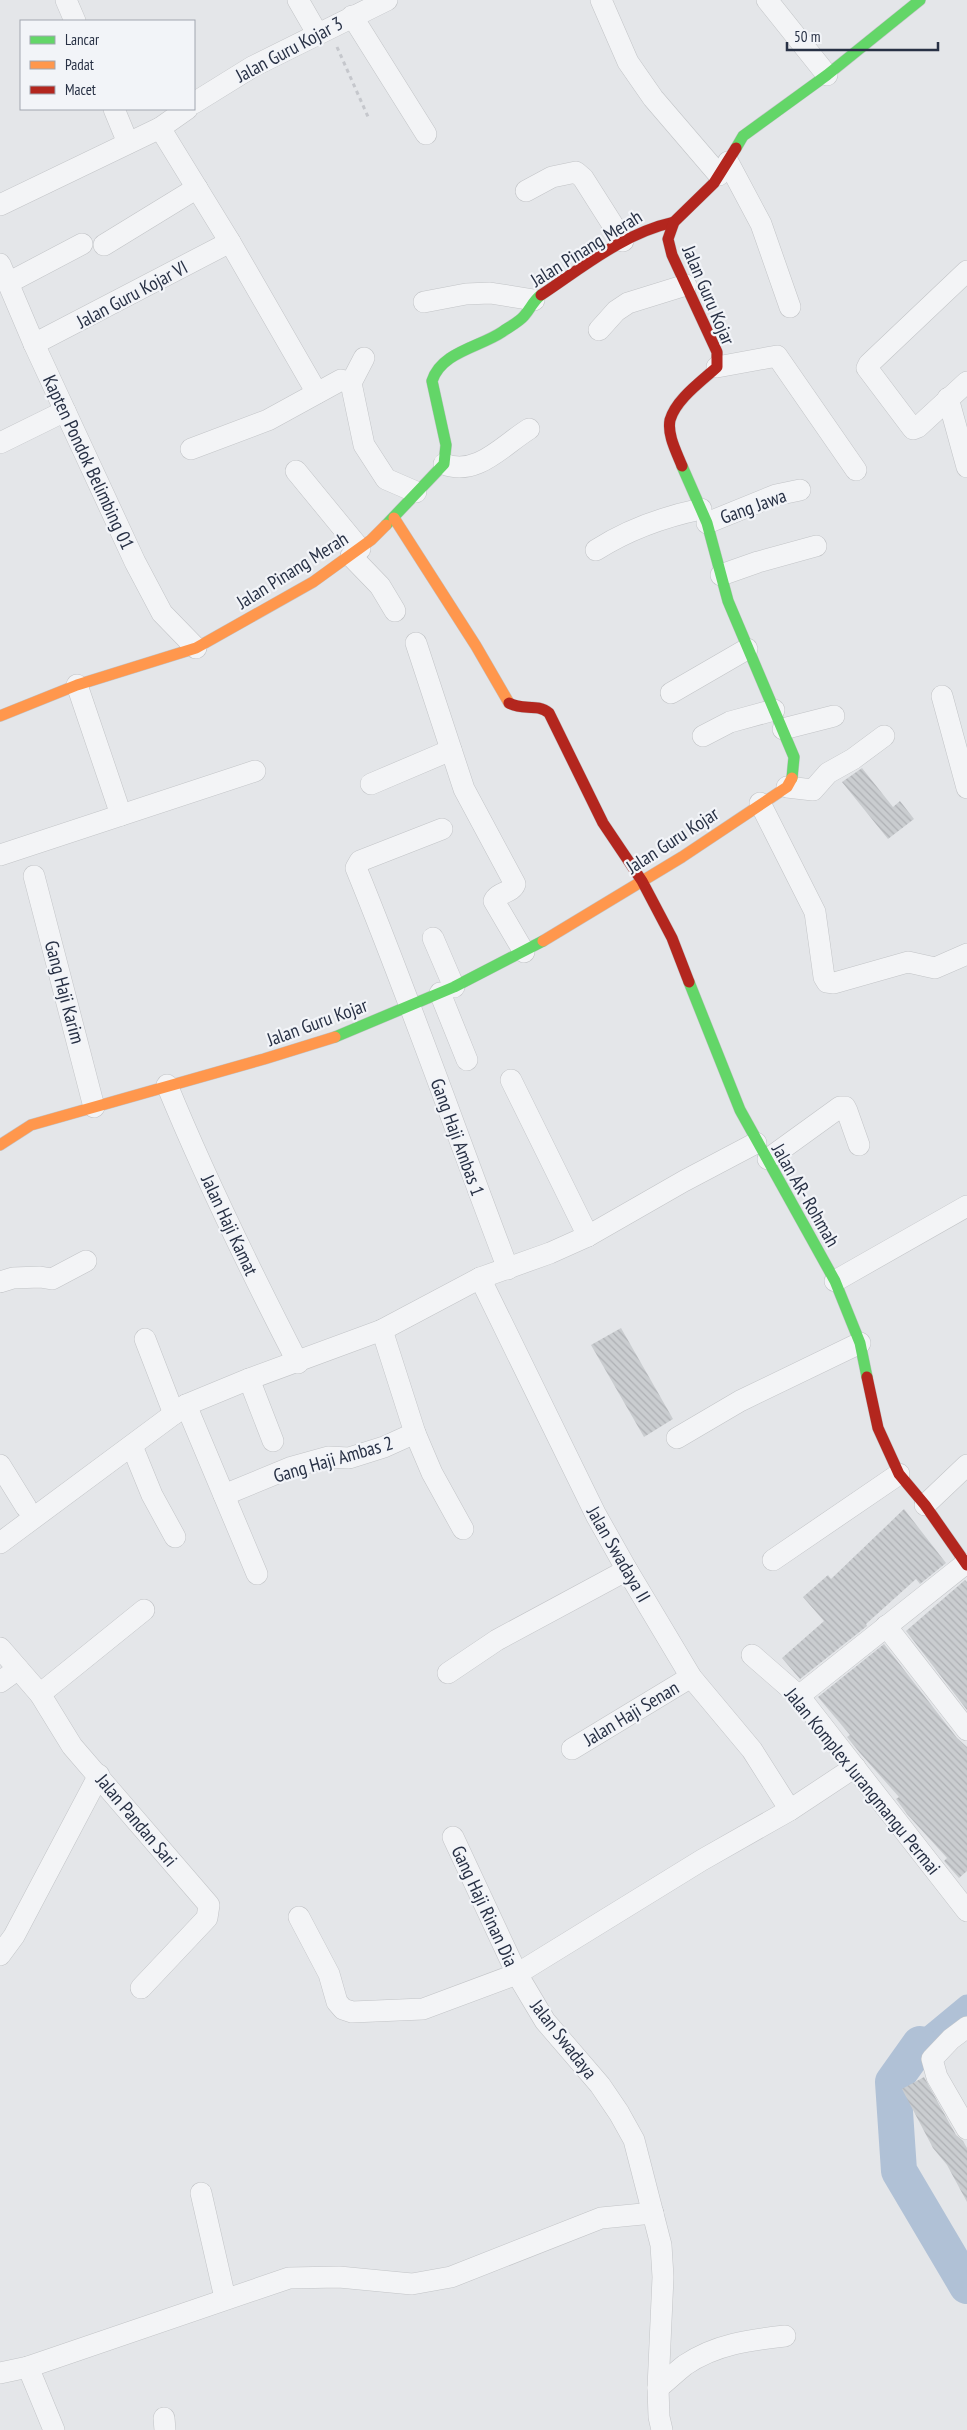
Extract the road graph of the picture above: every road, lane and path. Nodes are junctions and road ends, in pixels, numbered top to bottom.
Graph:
1 (66, 0) edge
2 (298, 0) edge
3 (388, 0) edge
4 (601, 0) edge
5 (767, 0) edge
6 (920, 0) edge
7 (352, 16) junction
8 (75, 20) edge
9 (322, 30) junction
10 (827, 75) junction
11 (195, 102) edge
12 (114, 110) edge
13 (185, 110) edge
14 (369, 119) dead end
15 (160, 128) junction
16 (426, 134) dead end
17 (128, 143) junction
18 (724, 168) junction
19 (197, 188) junction
20 (526, 191) dead end
21 (0, 203) edge
22 (674, 222) junction
23 (623, 241) junction
24 (230, 242) junction
25 (82, 244) dead end
26 (104, 244) dead end
27 (967, 271) edge
28 (4, 273) edge
29 (686, 284) junction
30 (534, 300) junction
31 (424, 302) dead end
32 (790, 307) dead end
33 (599, 330) dead end
34 (34, 344) junction
35 (364, 358) dead end
36 (717, 367) junction
37 (967, 382) edge
38 (351, 383) junction
39 (317, 393) junction
40 (948, 398) junction
41 (65, 411) junction
42 (529, 429) dead end
43 (0, 443) edge
44 (191, 449) dead end
45 (444, 464) junction
46 (967, 467) edge
47 (856, 470) dead end
48 (296, 471) dead end
49 (800, 490) dead end
50 (416, 492) junction
51 (704, 516) junction
52 (394, 518) junction
53 (816, 546) dead end
54 (596, 550) dead end
55 (356, 552) junction
56 (721, 575) junction
57 (394, 611) dead end
58 (416, 643) dead end
59 (196, 648) junction
60 (747, 649) junction
61 (77, 685) junction
62 (671, 693) dead end
63 (942, 696) dead end
64 (774, 710) junction
65 (0, 716) edge
66 (834, 716) dead end
67 (783, 730) junction
68 (703, 736) dead end
69 (884, 736) dead end
70 (451, 750) junction
71 (255, 770) dead end
72 (371, 784) dead end
73 (787, 787) junction
74 (967, 788) edge
75 (760, 804) junction
76 (121, 814) junction
77 (442, 829) dead end
78 (0, 855) edge
79 (34, 876) dead end
80 (642, 881) junction
81 (433, 938) dead end
82 (524, 952) junction
83 (967, 954) edge
84 (447, 990) junction
85 (411, 1005) junction
86 (467, 1060) dead end
87 (511, 1080) dead end
88 (167, 1085) junction
89 (94, 1107) junction
90 (0, 1145) edge
91 (859, 1145) dead end
92 (762, 1151) junction
93 (967, 1206) edge
94 (588, 1236) junction
95 (86, 1261) dead end
96 (508, 1269) junction
97 (480, 1278) junction
98 (835, 1281) junction
99 (0, 1282) edge
100 (382, 1330) junction
101 (145, 1339) dead end
102 (860, 1343) junction
103 (298, 1363) junction
104 (249, 1379) junction
105 (180, 1410) junction
106 (414, 1433) junction
107 (677, 1438) dead end
108 (273, 1441) dead end
109 (132, 1446) junction
110 (967, 1466) edge
111 (899, 1474) junction
112 (3, 1475) edge
113 (224, 1495) junction
114 (924, 1505) junction
115 (26, 1507) dead end
116 (463, 1529) dead end
117 (175, 1537) dead end
118 (0, 1543) edge
119 (773, 1560) dead end
120 (966, 1565) edge
121 (627, 1570) junction
122 (257, 1574) dead end
123 (144, 1610) dead end
124 (886, 1626) junction
125 (0, 1648) edge
126 (752, 1655) dead end
127 (18, 1669) junction
128 (448, 1673) dead end
129 (691, 1676) junction
130 (0, 1682) edge
131 (40, 1694) junction
132 (799, 1696) junction
133 (967, 1730) edge
134 (572, 1749) dead end
135 (855, 1767) junction
136 (99, 1775) junction
137 (790, 1810) junction
138 (453, 1837) dead end
139 (967, 1912) edge
140 (299, 1917) dead end
141 (0, 1955) edge
142 (517, 1974) junction
143 (141, 1988) dead end
144 (959, 2033) edge
145 (967, 2129) edge
146 (201, 2193) dead end
147 (653, 2213) junction
148 (225, 2298) junction
149 (786, 2336) dead end
150 (28, 2367) junction
151 (0, 2373) edge
152 (658, 2388) junction
153 (54, 2430) edge
154 (662, 2430) edge

1 - 8 street
2 - 9 street
3 - 7 street, Jalan Guru Kojar 3
4 - 18 street
5 - 10 street
6 - 10 street
7 - 9 street, Jalan Guru Kojar 3
7 - 16 street
9 - 11 street, Jalan Guru Kojar 3
9 - 14 path
10 - 18 street
12 - 17 street
13 - 15 street
15 - 17 street
15 - 19 street
17 - 21 street
18 - 22 street
18 - 32 street
19 - 24 street
19 - 26 street
20 - 23 street
22 - 23 street, Jalan Pinang Merah
22 - 29 street, Jalan Guru Kojar
23 - 30 street, Jalan Pinang Merah
24 - 34 street, Jalan Guru Kojar VI
24 - 39 street
25 - 28 street
27 - 40 street
28 - 34 street, Kapten Pondok Belimbing 01
29 - 33 street
29 - 36 street, Jalan Guru Kojar
30 - 31 street
30 - 45 street, Jalan Pinang Merah
34 - 41 street, Kapten Pondok Belimbing 01
35 - 38 street
36 - 47 street
36 - 51 street, Jalan Guru Kojar
37 - 40 street
38 - 39 street
38 - 50 street
39 - 44 street
40 - 46 street
41 - 43 street
41 - 59 street, Kapten Pondok Belimbing 01
42 - 45 street
45 - 50 street, Jalan Pinang Merah
48 - 55 street
49 - 51 street, Gang Jawa
50 - 52 street, Jalan Pinang Merah
51 - 54 street, Gang Jawa
51 - 56 street, Jalan Guru Kojar
52 - 55 street, Jalan Pinang Merah
52 - 80 street, Jalan AR- Rohmah
53 - 56 street
55 - 57 street
55 - 59 street, Jalan Pinang Merah
56 - 60 street, Jalan Guru Kojar
58 - 70 street
59 - 61 street, Jalan Pinang Merah
60 - 62 street
60 - 64 street, Jalan Guru Kojar
61 - 65 street, Jalan Pinang Merah
61 - 76 street
63 - 74 street
64 - 67 street, Jalan Guru Kojar
64 - 68 street
66 - 67 street
67 - 73 street, Jalan Guru Kojar
69 - 73 street
70 - 72 street
70 - 82 street
71 - 76 street
73 - 75 street, Jalan Guru Kojar
75 - 80 street, Jalan Guru Kojar
75 - 83 street
76 - 78 street
77 - 85 street, Gang Haji Ambas 1
79 - 89 street, Gang Haji Karim
80 - 82 street, Jalan Guru Kojar
80 - 92 street, Jalan AR- Rohmah
81 - 84 street
82 - 84 street, Jalan Guru Kojar
84 - 85 street, Jalan Guru Kojar
84 - 86 street
85 - 88 street, Jalan Guru Kojar
85 - 96 street, Gang Haji Ambas 1
87 - 94 street
88 - 89 street, Jalan Guru Kojar
88 - 103 street, Jalan Haji Kamat
89 - 90 street, Jalan Guru Kojar
91 - 92 street
92 - 94 street
92 - 98 street, Jalan AR- Rohmah
93 - 98 street
94 - 96 street
95 - 99 street
96 - 97 street
97 - 100 street
97 - 121 street, Jalan Swadaya II
98 - 102 street, Jalan AR- Rohmah
100 - 103 street
100 - 106 street, Gang Haji Ambas 2
101 - 105 street
102 - 107 street
102 - 111 street, Jalan AR- Rohmah
103 - 104 street
104 - 105 street
104 - 108 street
105 - 109 street
105 - 113 street
106 - 113 street, Gang Haji Ambas 2
106 - 116 street, Gang Haji Ambas 2
109 - 117 street
109 - 118 street
110 - 114 street
111 - 114 street, Jalan AR- Rohmah
111 - 119 street
112 - 115 street
113 - 122 street
114 - 120 street, Jalan AR- Rohmah
120 - 124 street
121 - 128 street
121 - 129 street, Jalan Swadaya II
123 - 131 street
124 - 132 street
124 - 133 street
125 - 127 street, Jalan Pandan Sari
126 - 132 street, Jalan Komplex Jurangmangu Permai
127 - 130 street
127 - 131 street, Jalan Pandan Sari
129 - 134 street, Jalan Haji Senan
129 - 137 street, Jalan Swadaya II
131 - 136 street, Jalan Pandan Sari
132 - 135 street, Jalan Komplex Jurangmangu Permai
135 - 137 street
135 - 139 street, Jalan Komplex Jurangmangu Permai
136 - 141 street
136 - 143 street, Jalan Pandan Sari
137 - 142 street
138 - 142 street, Gang Haji Rinan Dia
140 - 142 street
142 - 147 street, Jalan Swadaya
144 - 145 street
146 - 148 street
147 - 148 street
147 - 152 street, Jalan Swadaya
148 - 150 street
149 - 152 street
150 - 151 street
150 - 153 street
152 - 154 street, Jalan Swadaya

